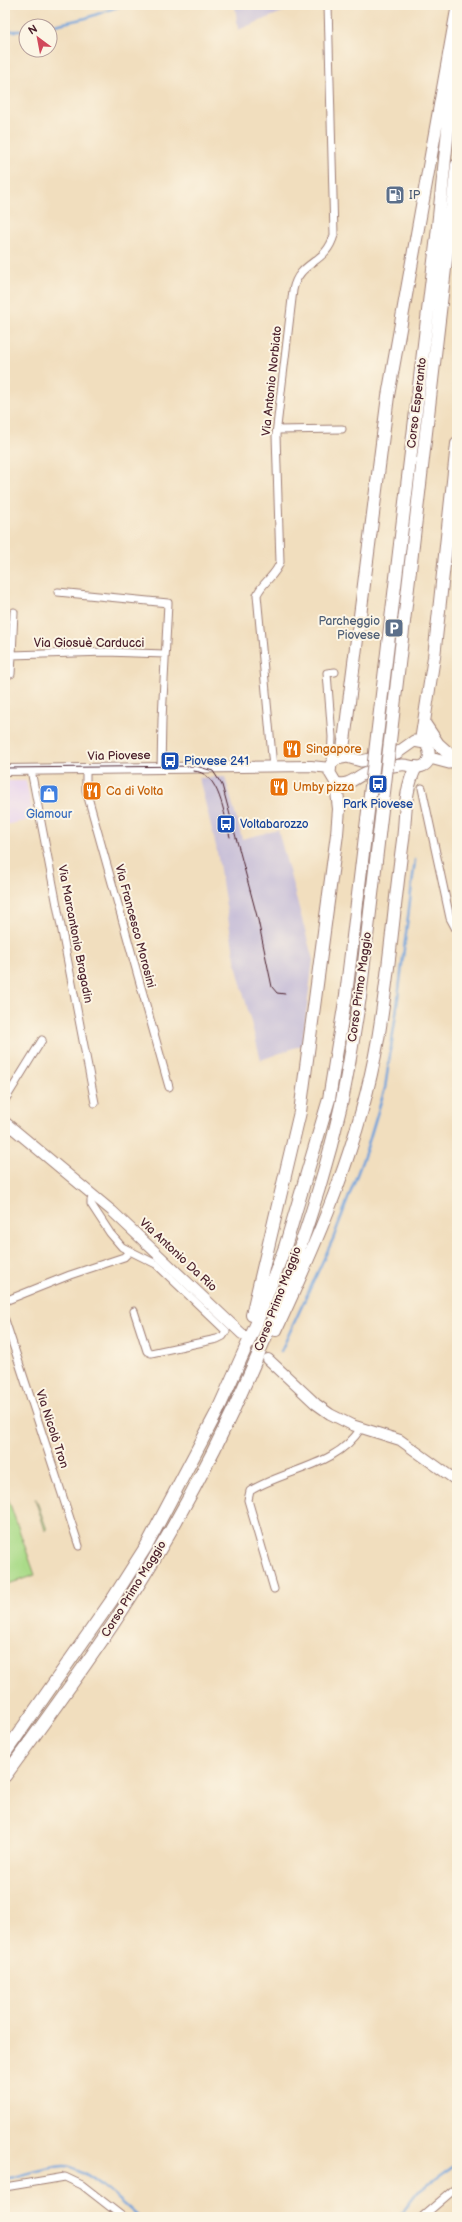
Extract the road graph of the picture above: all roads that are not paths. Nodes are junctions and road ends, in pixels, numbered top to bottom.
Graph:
1 (328, 5) edge
2 (457, 10) edge
3 (457, 44) edge
4 (457, 165) edge
5 (342, 429) dead end
6 (277, 430) junction
7 (457, 444) edge
8 (58, 592) dead end
9 (14, 612) dead end
10 (165, 654) junction
11 (12, 655) junction
12 (335, 672) dead end
13 (11, 674) dead end
14 (424, 723) junction
15 (421, 741) junction
16 (342, 757) junction
17 (430, 758) junction
18 (387, 761) joint
19 (457, 761) edge
20 (374, 763) joint
21 (330, 766) junction
22 (273, 767) junction
23 (416, 767) junction
24 (161, 768) junction
25 (86, 769) junction
26 (5, 770) edge
27 (31, 770) junction
28 (336, 783) junction
29 (422, 788) dead end
30 (457, 931) edge
31 (42, 1040) dead end
32 (168, 1087) dead end
33 (5, 1100) edge
34 (95, 1103) dead end
35 (5, 1123) edge
36 (94, 1196) junction
37 (130, 1252) junction
38 (5, 1301) edge
39 (134, 1311) dead end
40 (5, 1320) edge
41 (242, 1334) dead end
42 (268, 1359) dead end
43 (217, 1412) junction
44 (230, 1415) junction
45 (361, 1428) junction
46 (457, 1481) edge
47 (79, 1546) dead end
48 (274, 1589) dead end
49 (5, 1753) edge
50 (5, 1776) edge
51 (5, 2187) edge
52 (457, 2187) edge
53 (123, 2217) edge
54 (422, 2217) edge

1 - 6 street, Via Antonio Norbiato
2 - 16 highway
3 - 20 highway, Corso Esperanto, bridge
4 - 18 highway, Corso Esperanto, bridge
5 - 6 street
6 - 22 street, Via Antonio Norbiato
7 - 14 highway
8 - 10 street
9 - 11 street
10 - 11 street, Via Giosuè Carducci
10 - 24 street
11 - 13 street
12 - 21 street
14 - 15 highway
14 - 19 highway
15 - 16 main road
15 - 17 main road
16 - 21 main road
17 - 19 main road
17 - 23 main road
18 - 44 highway, Corso Primo Maggio, bridge
20 - 43 highway, Corso Primo Maggio, bridge
21 - 22 street, Via Piovese
21 - 28 main road
22 - 24 street, Via Piovese
23 - 28 main road
23 - 44 highway
24 - 25 street, Via Piovese
25 - 27 street, Via Piovese
25 - 32 street, Via Francesco Morosini
26 - 27 street, Via Piovese
27 - 34 street, Via Marcantonio Bragadin
28 - 43 highway
29 - 30 street
31 - 33 street
35 - 36 street, Via Antonio Da Rio
36 - 37 street, Via Antonio Da Rio
36 - 41 street, Via Antonio Da Rio
37 - 38 street
37 - 39 street, Via Antonio Da Rio
40 - 47 street, Via Nicolò Tron
42 - 45 street
43 - 49 highway, Corso Primo Maggio
44 - 50 highway, Corso Primo Maggio
45 - 46 street
45 - 48 street
51 - 53 street
52 - 54 street

